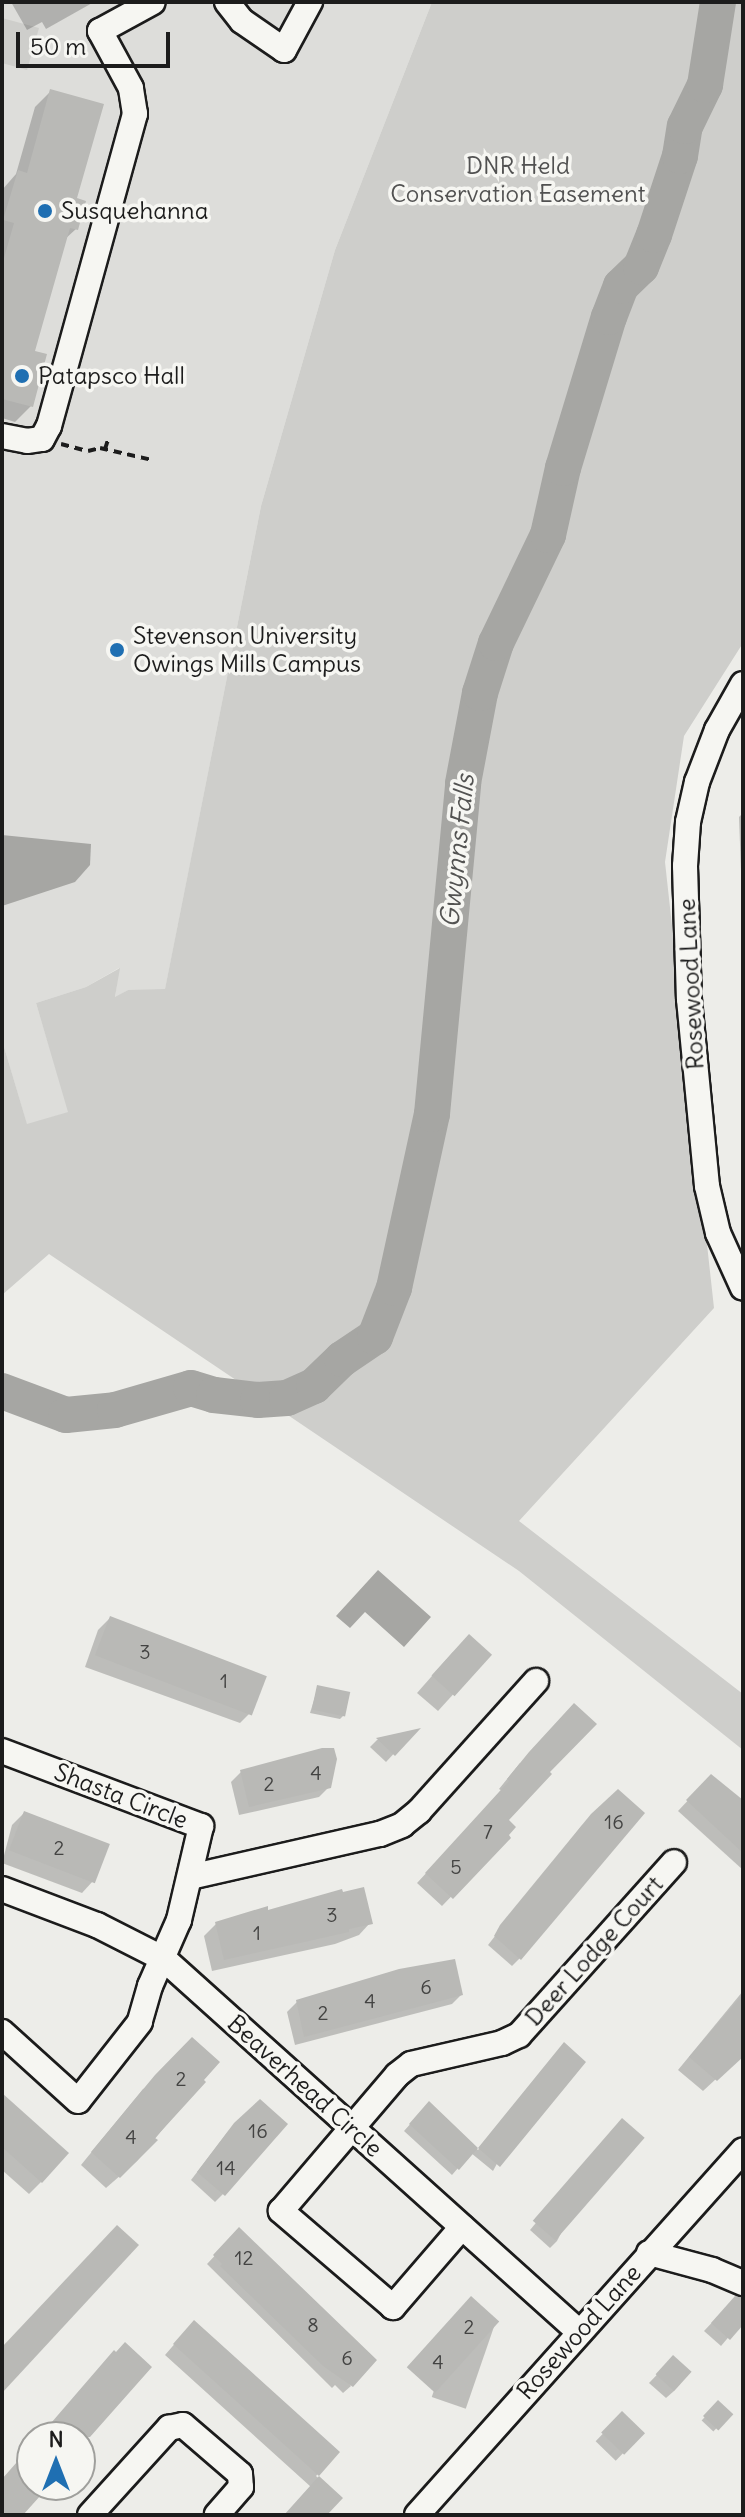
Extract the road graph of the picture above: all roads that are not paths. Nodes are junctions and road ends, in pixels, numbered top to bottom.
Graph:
1 (153, 2) edge
2 (227, 2) edge
3 (310, 2) edge
4 (2, 436) edge
5 (743, 684) edge
6 (743, 1288) edge
7 (536, 1681) dead end
8 (2, 1751) edge
9 (674, 1862) dead end
10 (190, 1877) junction
11 (2, 1889) edge
12 (164, 1959) junction
13 (2, 2032) edge
14 (352, 2128) junction
15 (743, 2151) edge
16 (462, 2227) junction
17 (649, 2253) junction
18 (743, 2283) edge
19 (578, 2331) junction
20 (90, 2515) edge
21 (217, 2515) edge
22 (417, 2515) edge

1 - 4 street
2 - 3 street
5 - 6 street, Rosewood Lane
7 - 10 street
8 - 10 street, Shasta Circle
9 - 14 street, Deer Lodge Court
10 - 12 street, Shasta Circle
11 - 12 street, Beaverhead Circle
12 - 13 street, Shasta Circle
12 - 14 street, Beaverhead Circle
14 - 16 street, Beaverhead Circle
14 - 16 street, Deer Lodge Court
15 - 17 street, Rosewood Lane
16 - 19 street, Beaverhead Circle
17 - 18 street
17 - 19 street, Rosewood Lane
19 - 22 street, Rosewood Lane
20 - 21 street

